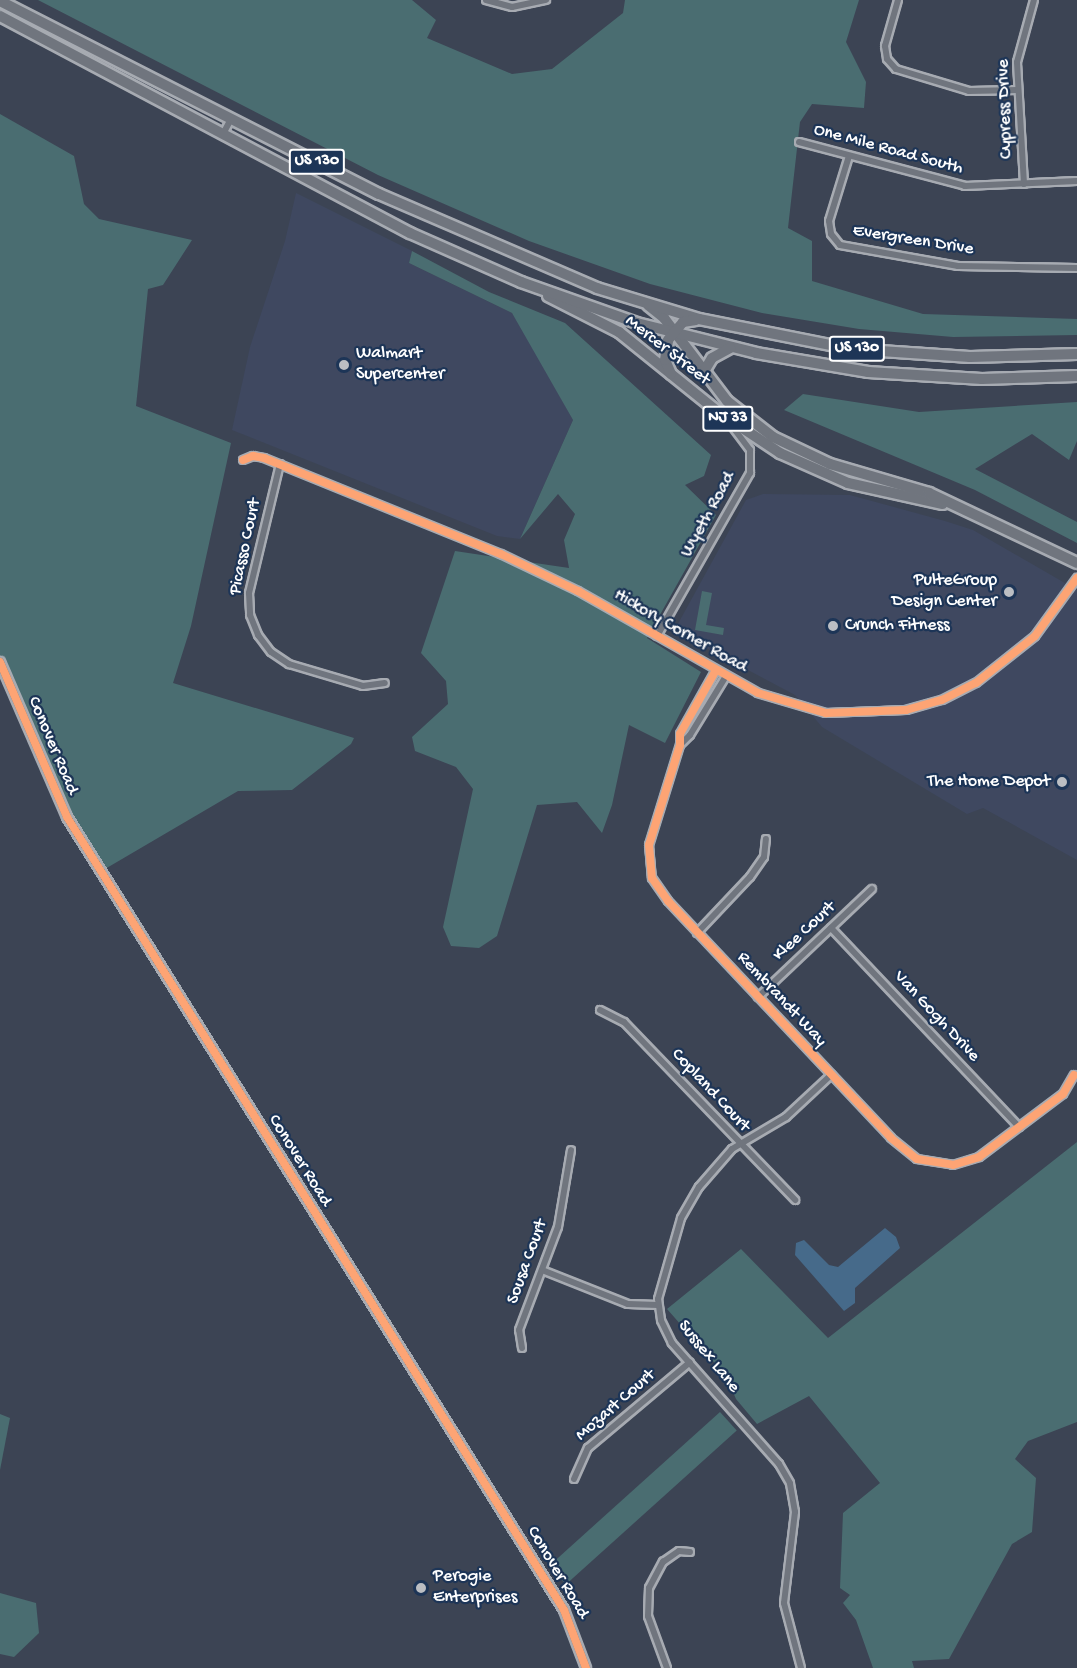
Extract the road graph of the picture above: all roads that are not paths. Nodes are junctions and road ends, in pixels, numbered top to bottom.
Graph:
1 (486, 0) edge
2 (546, 0) edge
3 (898, 0) edge
4 (1034, 0) edge
5 (0, 1) edge
6 (0, 16) edge
7 (1018, 90) junction
8 (231, 119) junction
9 (223, 134) junction
10 (799, 142) dead end
11 (849, 156) junction
12 (1077, 181) edge
13 (1024, 184) junction
14 (1077, 268) edge
15 (522, 282) junction
16 (643, 302) junction
17 (699, 319) junction
18 (673, 333) junction
19 (731, 348) junction
20 (1077, 354) edge
21 (703, 373) junction
22 (671, 374) junction
23 (1077, 376) edge
24 (717, 411) junction
25 (243, 460) dead end
26 (280, 464) junction
27 (959, 508) junction
28 (1077, 563) edge
29 (1077, 578) edge
30 (657, 636) junction
31 (0, 662) edge
32 (716, 670) junction
33 (726, 676) junction
34 (385, 684) dead end
35 (680, 745) junction
36 (766, 839) dead end
37 (872, 889) dead end
38 (831, 927) junction
39 (697, 933) junction
40 (758, 996) junction
41 (600, 1010) dead end
42 (831, 1075) junction
43 (1074, 1075) dead end
44 (1019, 1127) junction
45 (740, 1144) junction
46 (571, 1150) dead end
47 (795, 1200) dead end
48 (542, 1270) junction
49 (658, 1305) junction
50 (522, 1348) dead end
51 (690, 1362) junction
52 (574, 1479) dead end
53 (690, 1552) dead end
54 (586, 1668) edge
55 (667, 1668) edge
56 (801, 1668) edge

1 - 2 street
3 - 7 street
4 - 7 street, Cypress Drive
5 - 8 main road, US 130
6 - 9 main road, US 130
7 - 13 street, Cypress Drive
8 - 9 street
8 - 16 main road, US 130
9 - 15 main road, US 130
10 - 11 street, One Mile Road South
11 - 13 street, One Mile Road South
11 - 14 street, Evergreen Drive
12 - 13 street, One Mile Road South
15 - 18 main road, US 130
15 - 22 main road, Mercer Street / NJ 33
16 - 17 main road, US 130
16 - 18 main road, Mercer Street / NJ 33
17 - 18 main road
17 - 20 main road, US 130
18 - 19 main road, US 130
18 - 21 main road, Mercer Street / NJ 33
18 - 22 main road
19 - 21 main road
19 - 23 main road, US 130
21 - 27 main road, Mercer Street / NJ 33
22 - 24 main road, Mercer Street / NJ 33
24 - 27 main road, Mercer Street / NJ 33
24 - 30 street, Wyeth Road
25 - 26 street, Hickory Corner Road
26 - 30 street, Hickory Corner Road
26 - 34 street, Picasso Court
27 - 28 main road, Mercer Street / NJ 33
29 - 33 street, Hickory Corner Road
30 - 32 street, Hickory Corner Road
31 - 54 street, Conover Road
32 - 33 street, Hickory Corner Road
32 - 35 street, Rembrandt Way
33 - 35 street, Rembrandt Way
35 - 39 street, Rembrandt Way
36 - 39 street
37 - 38 street, Klee Court
38 - 40 street, Klee Court
38 - 44 street, Van Gogh Drive
39 - 40 street, Rembrandt Way
40 - 42 street, Rembrandt Way
41 - 45 street, Copland Court
42 - 44 street, Rembrandt Way
42 - 45 street
43 - 44 street, Rembrandt Way
45 - 47 street, Copland Court
45 - 49 street
46 - 48 street, Sousa Court
48 - 49 street
48 - 50 street, Sousa Court
49 - 51 street, Sussex Lane
51 - 52 street, Mozart Court
51 - 56 street, Sussex Lane
53 - 55 street

